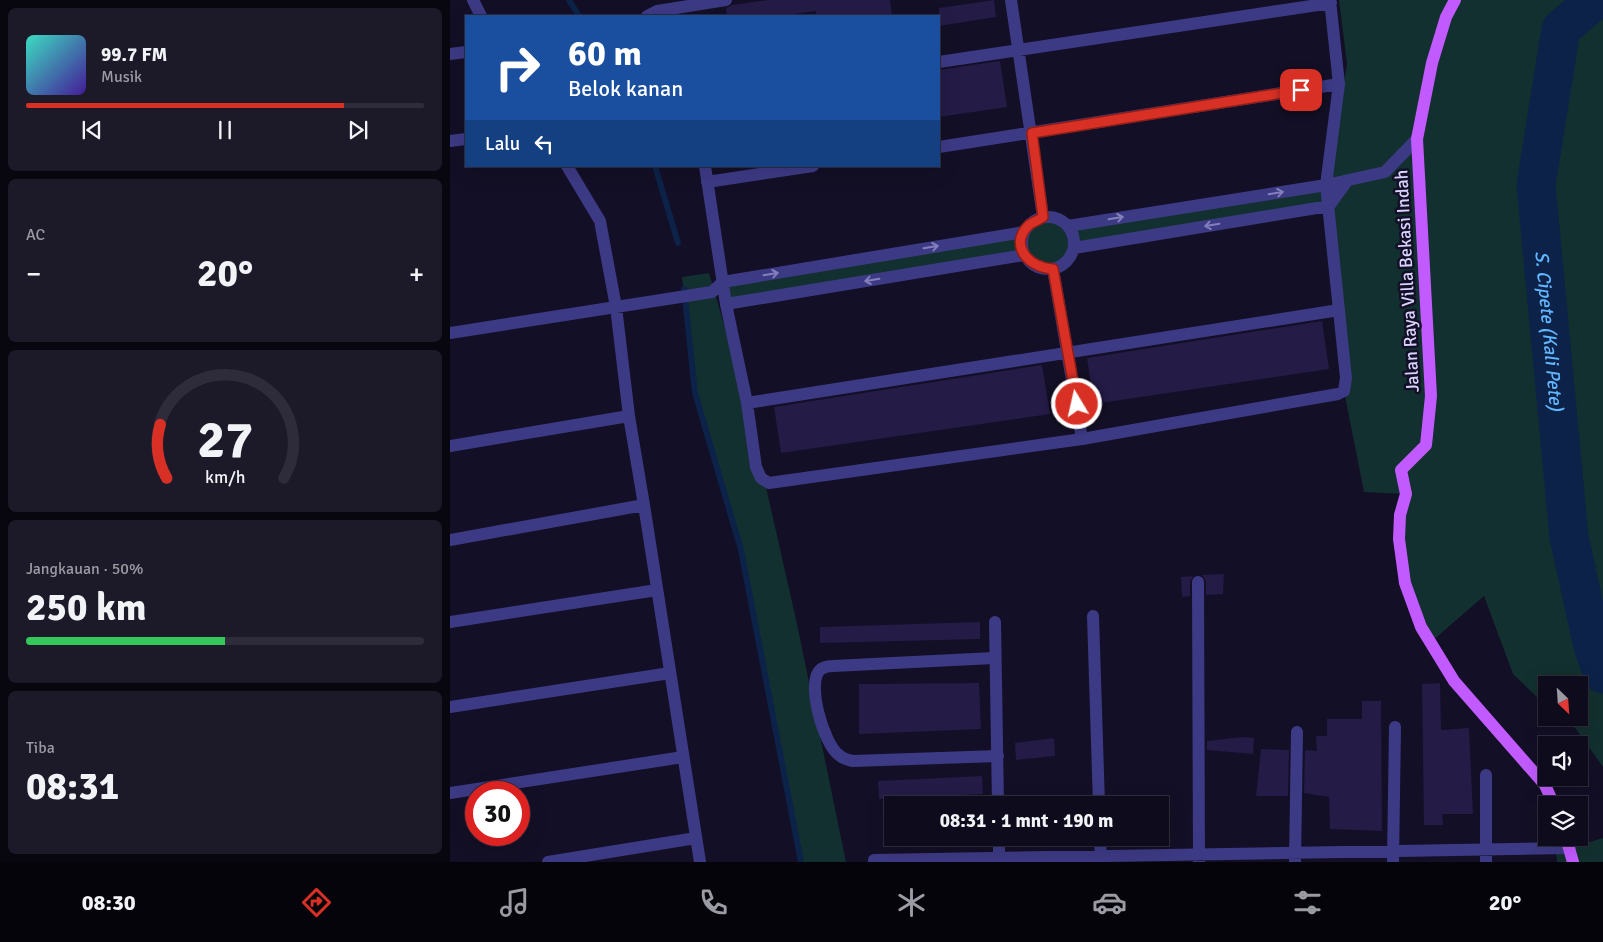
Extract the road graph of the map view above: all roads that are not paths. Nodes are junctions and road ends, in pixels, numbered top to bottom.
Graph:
1 (473, 0) edge
2 (726, 0) edge
3 (1011, 0) edge
4 (1455, 0) edge
5 (1331, 2) edge
6 (480, 15) edge
7 (650, 15) edge
8 (1018, 50) junction
9 (465, 52) edge
10 (450, 54) edge
11 (940, 62) edge
12 (1339, 84) junction
13 (1032, 133) junction
14 (465, 139) edge
15 (1417, 139) junction
16 (450, 142) edge
17 (940, 147) edge
18 (569, 167) edge
19 (705, 167) edge
20 (806, 167) edge
21 (1346, 181) junction
22 (707, 182) junction
23 (1326, 185) junction
24 (1329, 206) junction
25 (1043, 217) junction
26 (1068, 226) junction
27 (1024, 232) junction
28 (1074, 248) junction
29 (1024, 255) junction
30 (1053, 269) junction
31 (723, 282) junction
32 (712, 292) junction
33 (726, 304) junction
34 (616, 308) junction
35 (1339, 310) junction
36 (450, 334) edge
37 (1069, 351) junction
38 (747, 403) junction
39 (628, 416) junction
40 (1082, 439) junction
41 (450, 446) edge
42 (644, 505) junction
43 (450, 540) edge
44 (1198, 582) dead end
45 (657, 590) junction
46 (1093, 616) dead end
47 (450, 622) edge
48 (995, 622) dead end
49 (994, 658) junction
50 (670, 673) junction
51 (450, 707) edge
52 (1395, 727) dead end
53 (1297, 732) dead end
54 (998, 756) junction
55 (683, 758) junction
56 (1486, 775) dead end
57 (450, 793) edge
58 (998, 796) edge
59 (1099, 796) edge
60 (1550, 796) edge
61 (696, 838) junction
62 (998, 846) edge
63 (1100, 846) edge
64 (1549, 846) edge
65 (1569, 846) edge
66 (1485, 856) edge
67 (1295, 857) edge
68 (1392, 857) edge
69 (1199, 858) edge
70 (1100, 859) edge
71 (999, 860) edge
72 (548, 862) edge
73 (700, 862) edge
74 (874, 862) edge
75 (1573, 862) edge

1 - 6 street
2 - 7 street
3 - 8 street
4 - 15 main road, Jalan Raya Villa Bekasi Indah
5 - 8 street
5 - 12 street
8 - 11 street
8 - 13 street
9 - 10 street
12 - 13 street
12 - 23 street
13 - 17 street
13 - 25 street
14 - 16 street
15 - 21 street
15 - 60 main road, Jalan Raya Villa Bekasi Indah
18 - 34 street
19 - 22 street
20 - 22 street
21 - 23 street
21 - 24 street
22 - 31 street
23 - 24 street
26 -> 23 street
24 -> 28 street
24 - 35 street
25 - 26 street
25 - 27 street
26 - 28 street
27 - 29 street
31 -> 27 street
28 - 30 street
29 - 30 street
29 -> 33 street
30 - 37 street
31 - 32 street
31 - 33 street
32 - 33 street
32 - 34 street
33 - 38 street
34 - 36 street
34 - 39 street
35 - 37 street
35 - 40 street
37 - 38 street
37 - 40 street
38 - 40 street
39 - 41 street
39 - 42 street
42 - 43 street
42 - 45 street
44 - 69 street
45 - 47 street
45 - 50 street
46 - 59 street
48 - 49 street
49 - 54 street
49 - 54 street
50 - 51 street
50 - 55 street
52 - 68 street
53 - 67 street
54 - 58 street
55 - 57 street
55 - 61 street
56 - 66 street
61 - 72 street
61 - 73 street
62 - 71 street
63 - 70 street
64 - 66 street
65 - 75 main road
66 - 68 street
67 - 68 street
67 - 69 street
69 - 70 street
70 - 71 street
71 - 74 street

